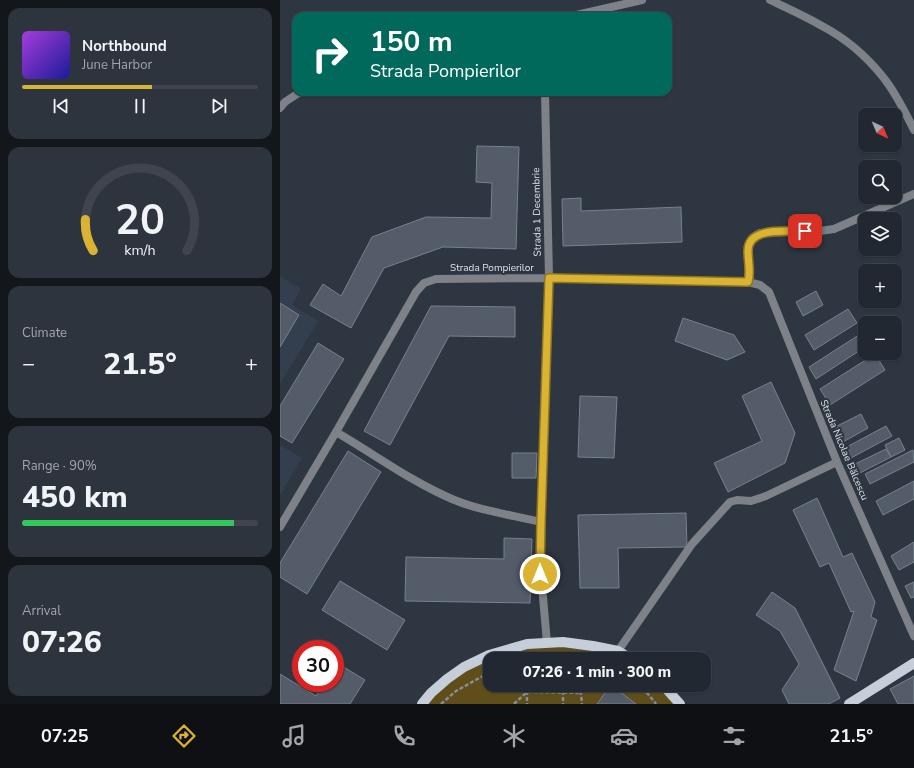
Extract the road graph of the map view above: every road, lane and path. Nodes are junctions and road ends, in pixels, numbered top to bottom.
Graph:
1 (642, 0) edge
2 (770, 0) edge
3 (590, 12) edge
4 (294, 96) edge
5 (545, 96) edge
6 (280, 108) edge
7 (914, 130) edge
8 (914, 194) edge
9 (549, 278) junction
10 (748, 282) junction
11 (336, 432) junction
12 (837, 462) junction
13 (541, 522) junction
14 (280, 527) edge
15 (914, 636) edge
16 (547, 643) junction
17 (618, 651) joint
18 (914, 664) edge
19 (483, 676) edge
20 (527, 692) junction
21 (646, 692) edge
22 (669, 692) edge
23 (563, 693) junction
24 (581, 694) joint
25 (422, 704) edge
26 (441, 704) edge
27 (514, 704) edge
28 (527, 704) edge
29 (563, 704) edge
30 (582, 704) edge
31 (656, 704) edge
32 (680, 704) edge
33 (849, 704) edge

1 - 3 street
2 - 7 street
4 - 6 street
5 - 9 street, Strada 1 Decembrie
8 - 10 street
9 - 10 street, Strada Pompierilor
9 - 11 street, Strada Pompierilor
9 - 13 street, Strada 1 Decembrie
10 - 12 street, Strada Nicolae Bălcescu
11 - 13 street
11 - 14 street, Strada Pompierilor
12 - 15 street, Strada Nicolae Bălcescu
12 - 17 street
13 - 16 street, Strada 1 Decembrie
16 - 17 main road
16 - 25 main road
18 - 33 main road
19 - 26 path
20 - 23 path
20 - 27 path
20 - 28 path
21 - 31 path
22 - 32 main road
23 - 24 path
23 - 29 path
24 - 30 path

